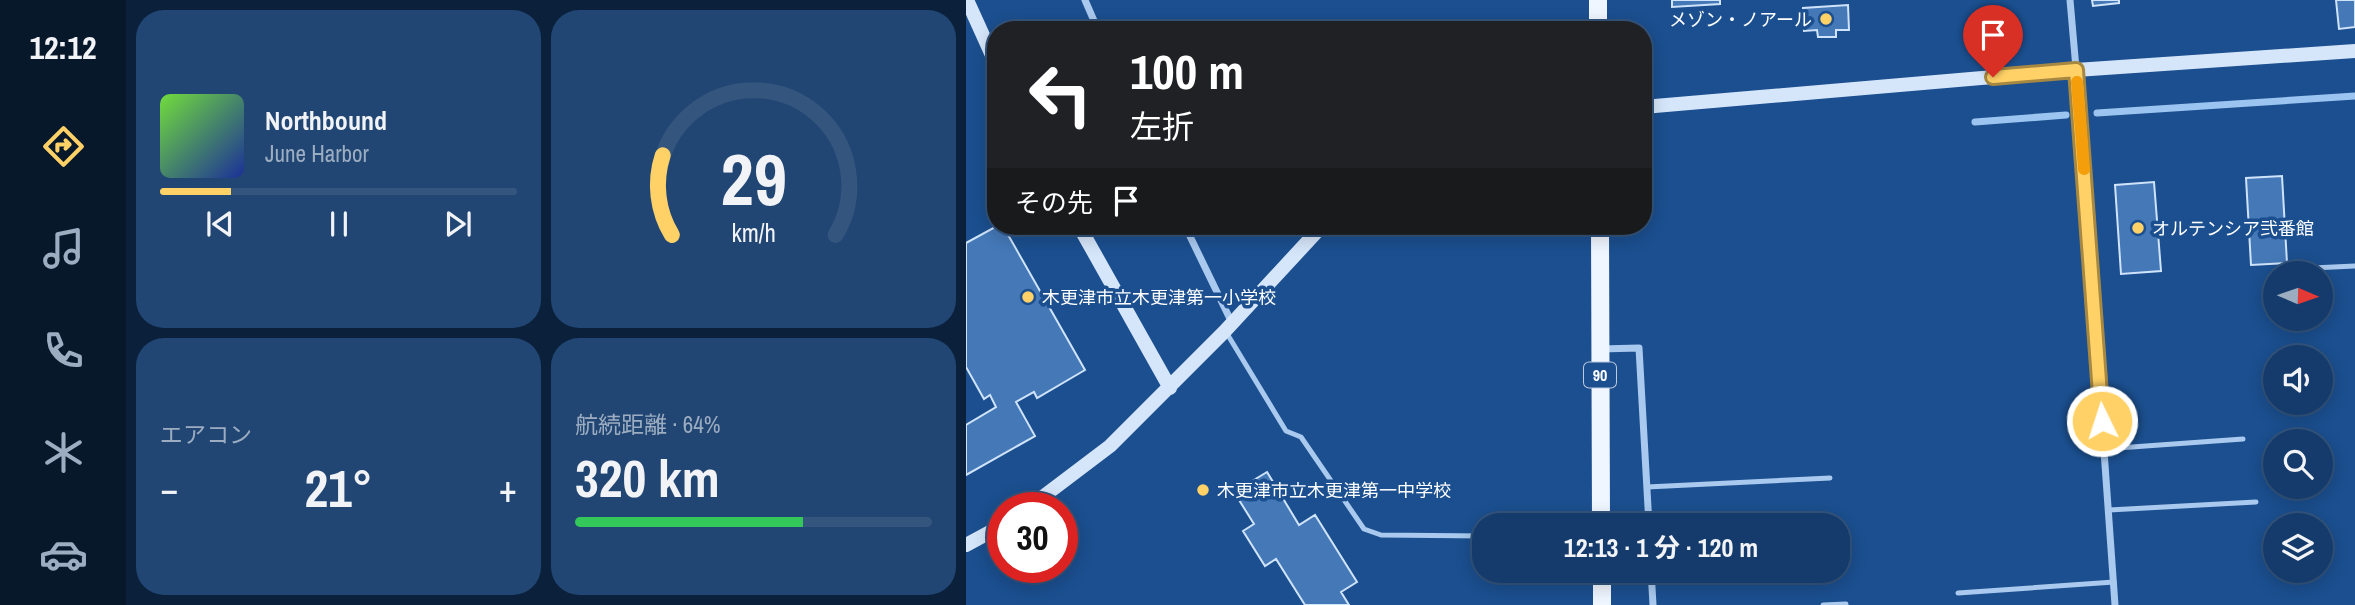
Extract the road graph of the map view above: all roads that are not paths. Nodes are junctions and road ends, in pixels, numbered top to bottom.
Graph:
1 (967, 0) edge
2 (1085, 0) edge
3 (1598, 0) edge
4 (2070, 0) edge
5 (1094, 21) edge
6 (1598, 21) edge
7 (987, 44) edge
8 (2355, 51) edge
9 (2076, 70) junction
10 (1652, 106) edge
11 (1084, 235) edge
12 (1189, 235) edge
13 (1314, 235) edge
14 (1600, 235) edge
15 (2355, 266) edge
16 (2333, 267) edge
17 (1228, 327) junction
18 (1599, 349) junction
19 (1170, 388) junction
20 (2242, 439) dead end
21 (2104, 449) junction
22 (1830, 478) dead end
23 (1647, 486) junction
24 (1049, 492) edge
25 (2256, 502) dead end
26 (2109, 510) junction
27 (1601, 513) edge
28 (1648, 513) edge
29 (987, 534) edge
30 (1472, 536) edge
31 (966, 545) edge
32 (2114, 582) junction
33 (1602, 583) edge
34 (1652, 583) edge
35 (1958, 593) dead end
36 (1846, 604) edge
37 (1602, 605) edge
38 (1653, 605) edge
39 (1823, 605) edge
40 (2116, 605) edge

1 - 7 street
2 - 5 street
3 - 6 main road
4 - 9 street
8 - 9 street
9 - 10 street
9 - 21 street
11 - 19 street
12 - 17 street
13 - 17 street
14 - 18 main road, 90
15 - 16 lane
17 - 19 street
17 - 30 lane
18 - 23 street
18 - 27 main road, 90
19 - 24 street
20 - 21 lane
21 - 26 street
22 - 23 lane
23 - 28 street
25 - 26 lane
26 - 32 street
29 - 31 street
32 - 35 lane
32 - 40 street
33 - 37 main road
34 - 38 street
36 - 39 lane

